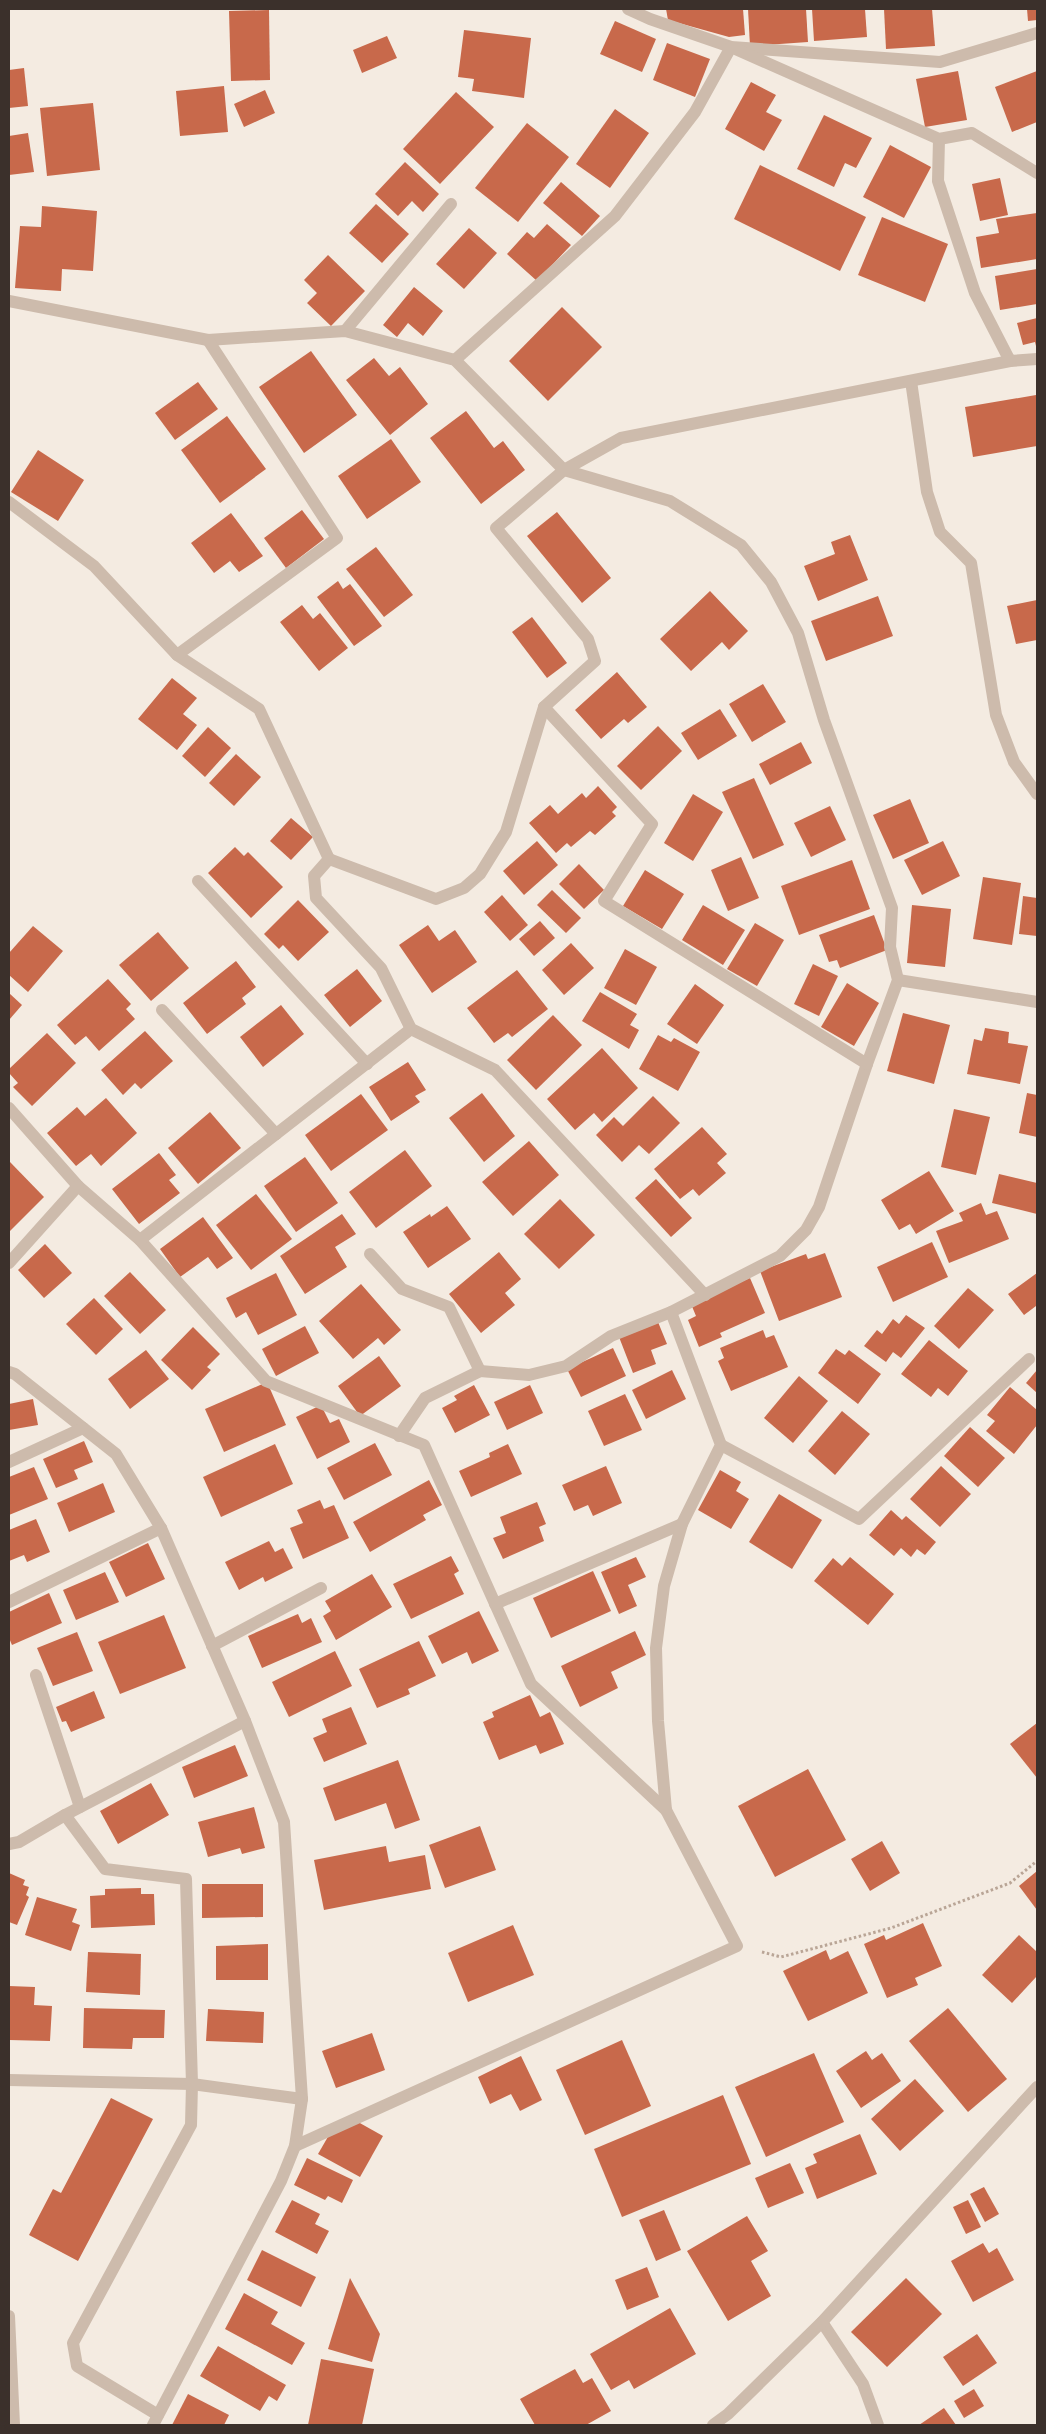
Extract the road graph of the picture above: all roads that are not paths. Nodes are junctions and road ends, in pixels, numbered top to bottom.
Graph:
1 (628, 9) edge
2 (1037, 33) edge
3 (731, 47) junction
4 (939, 138) junction
5 (1037, 173) edge
6 (451, 204) dead end
7 (9, 301) edge
8 (345, 331) junction
9 (208, 340) junction
10 (1037, 359) edge
11 (455, 360) junction
12 (1010, 361) junction
13 (911, 380) junction
14 (564, 470) junction
15 (9, 502) edge
16 (176, 654) junction
17 (544, 707) junction
18 (1037, 794) edge
19 (329, 859) junction
20 (198, 881) dead end
21 (898, 980) junction
22 (1037, 1002) edge
23 (162, 1010) dead end
24 (411, 1029) junction
25 (367, 1064) junction
26 (867, 1064) junction
27 (9, 1108) edge
28 (276, 1134) junction
29 (78, 1186) junction
30 (140, 1240) junction
31 (370, 1254) dead end
32 (9, 1263) edge
33 (705, 1295) junction
34 (671, 1312) junction
35 (1029, 1359) dead end
36 (480, 1371) junction
37 (9, 1372) edge
38 (83, 1428) junction
39 (399, 1436) junction
40 (721, 1446) junction
41 (9, 1462) edge
42 (682, 1524) junction
43 (161, 1528) junction
44 (321, 1588) dead end
45 (9, 1602) edge
46 (495, 1604) junction
47 (212, 1646) junction
48 (36, 1675) dead end
49 (245, 1721) junction
50 (80, 1807) junction
51 (666, 1810) junction
52 (65, 1815) junction
53 (9, 1844) edge
54 (9, 2080) edge
55 (192, 2084) junction
56 (1037, 2087) edge
57 (302, 2099) junction
58 (295, 2146) junction
59 (9, 2316) edge
60 (822, 2322) junction
61 (156, 2420) edge
62 (14, 2425) edge
63 (713, 2425) edge
64 (878, 2425) edge

1 - 3 street
2 - 3 street
3 - 4 street
3 - 11 street
4 - 5 street
4 - 12 street
6 - 8 street
7 - 9 street
8 - 9 street
8 - 11 street
9 - 16 street
10 - 12 street
11 - 14 street
12 - 13 street
13 - 14 street
13 - 18 street
14 - 17 street
14 - 21 street
15 - 16 street
16 - 19 street
17 - 19 street
17 - 26 street
19 - 24 street
20 - 25 street
21 - 22 street
21 - 26 street
23 - 28 street
24 - 25 street
24 - 33 street
25 - 28 street
26 - 33 street
27 - 29 street
28 - 30 street
29 - 30 street
29 - 32 street
30 - 39 street
31 - 36 street
33 - 34 street
34 - 36 street
34 - 40 street
35 - 40 street
36 - 39 street
37 - 38 street
38 - 41 street
38 - 43 street
39 - 46 street
40 - 42 street
42 - 46 street
42 - 51 street
43 - 45 street
43 - 47 street
44 - 47 street
46 - 51 street
47 - 49 street
48 - 50 street
49 - 50 street
49 - 57 street
50 - 52 street
51 - 58 street
52 - 53 street
52 - 55 street
54 - 55 street
55 - 57 street
55 - 61 street
56 - 60 street
57 - 58 street
58 - 61 street
59 - 62 street
60 - 63 street
60 - 64 street

